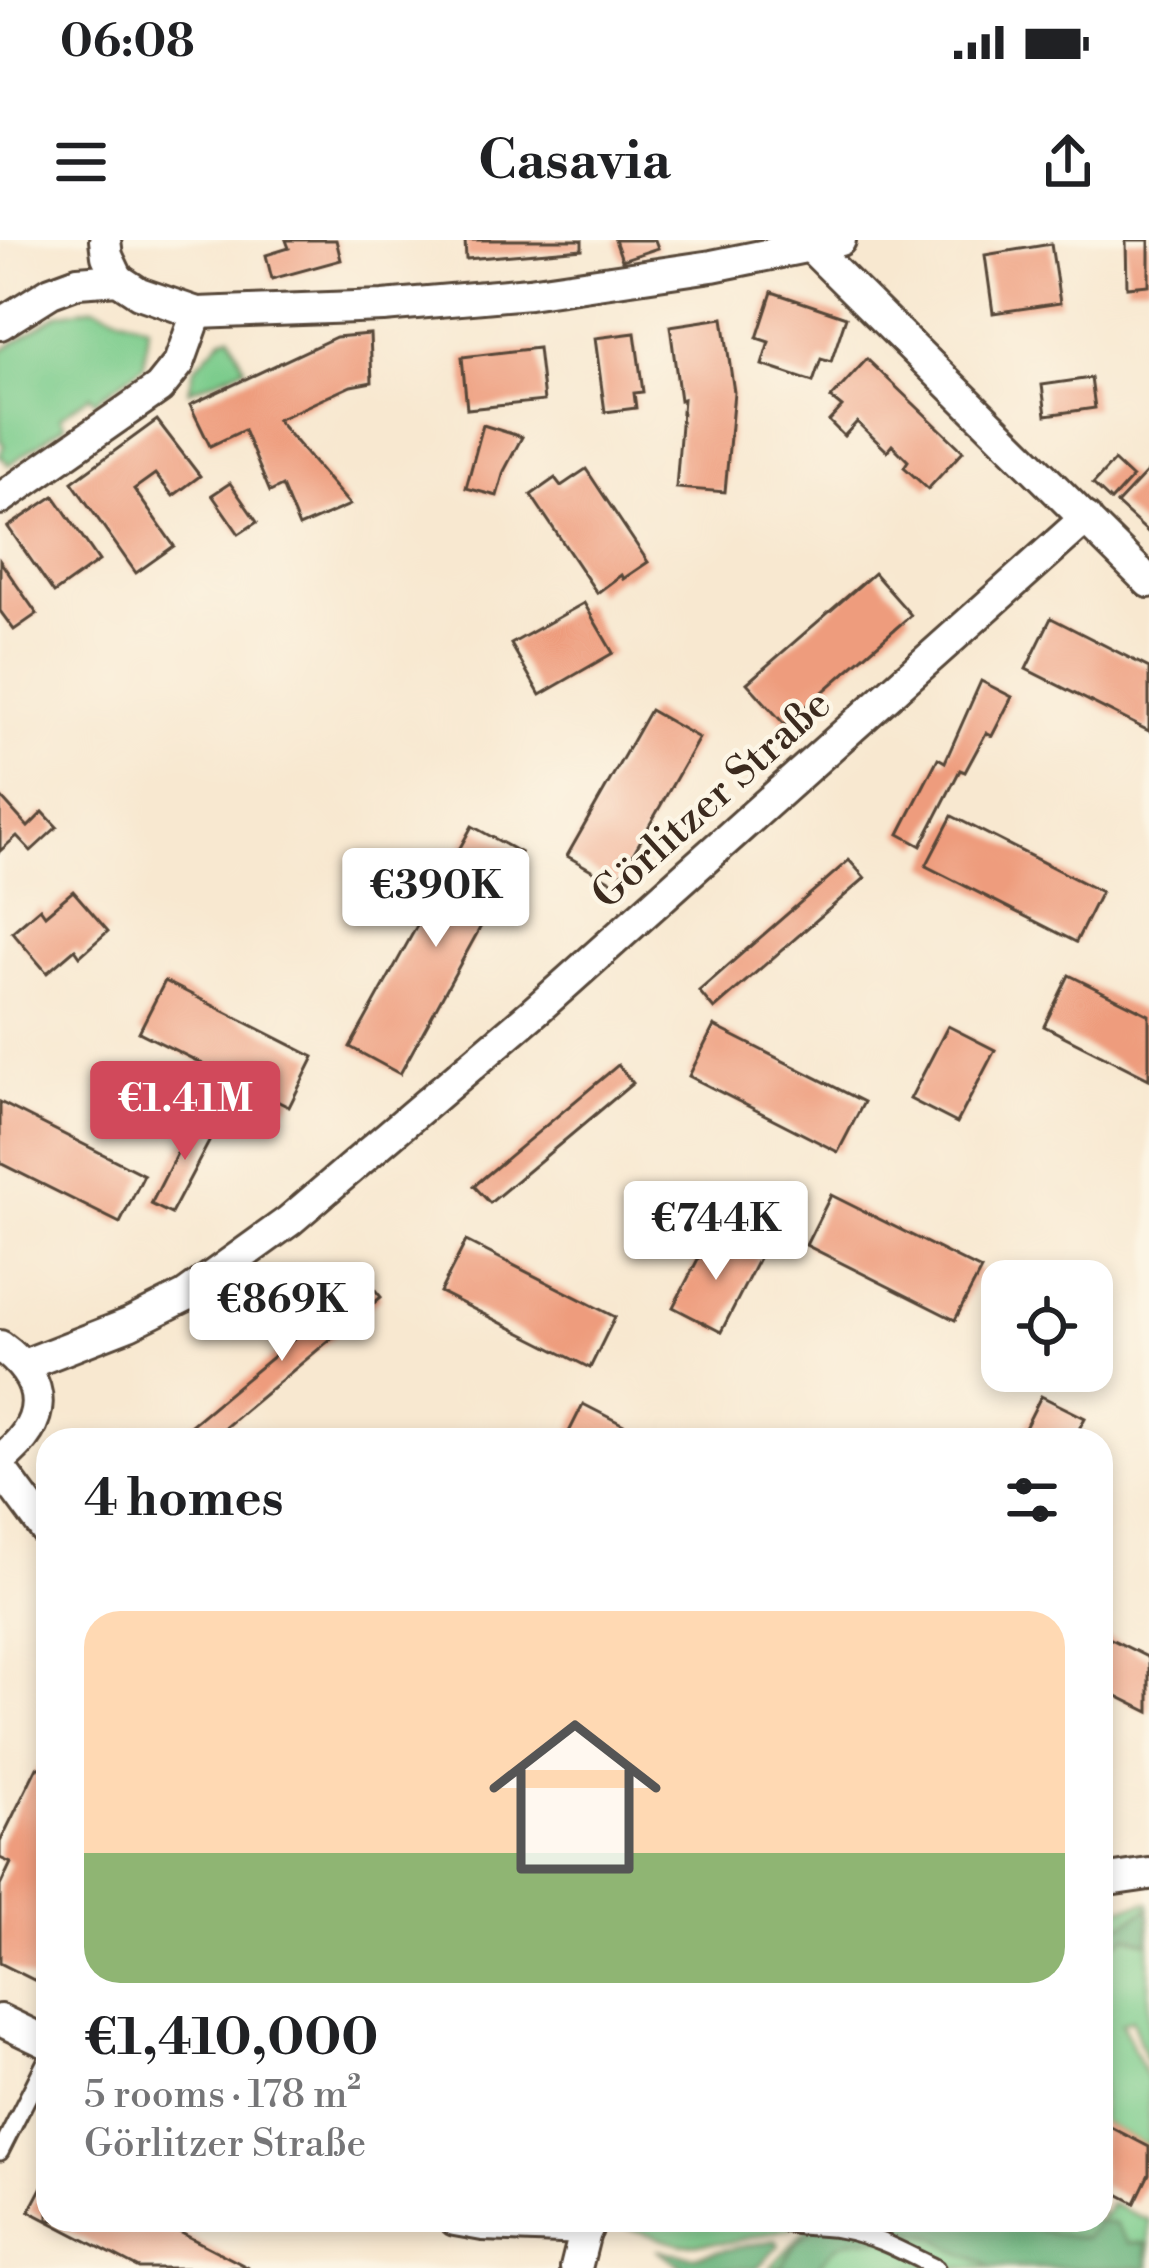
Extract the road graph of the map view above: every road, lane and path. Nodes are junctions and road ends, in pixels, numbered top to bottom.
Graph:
1 (105, 240) edge
2 (826, 244) edge
3 (705, 253) edge
4 (118, 278) junction
5 (197, 313) junction
6 (0, 324) edge
7 (0, 499) edge
8 (1086, 518) junction
9 (1149, 582) edge
10 (12, 1356) edge
11 (0, 1464) edge
12 (36, 1516) edge
13 (1149, 1874) edge
14 (1113, 1879) edge
15 (0, 2020) edge
16 (36, 2037) edge
17 (36, 2081) edge
18 (0, 2152) edge
19 (585, 2232) edge
20 (848, 2232) edge
21 (576, 2268) edge
22 (936, 2268) edge

1 - 4 street
2 - 3 street
2 - 8 street
3 - 5 street
4 - 5 street
4 - 6 street
5 - 7 street
8 - 9 street
8 - 10 street, Görlitzer Straße
10 - 11 street
11 - 12 street
13 - 14 street
15 - 16 street
17 - 18 lane
19 - 21 street
20 - 22 lane

